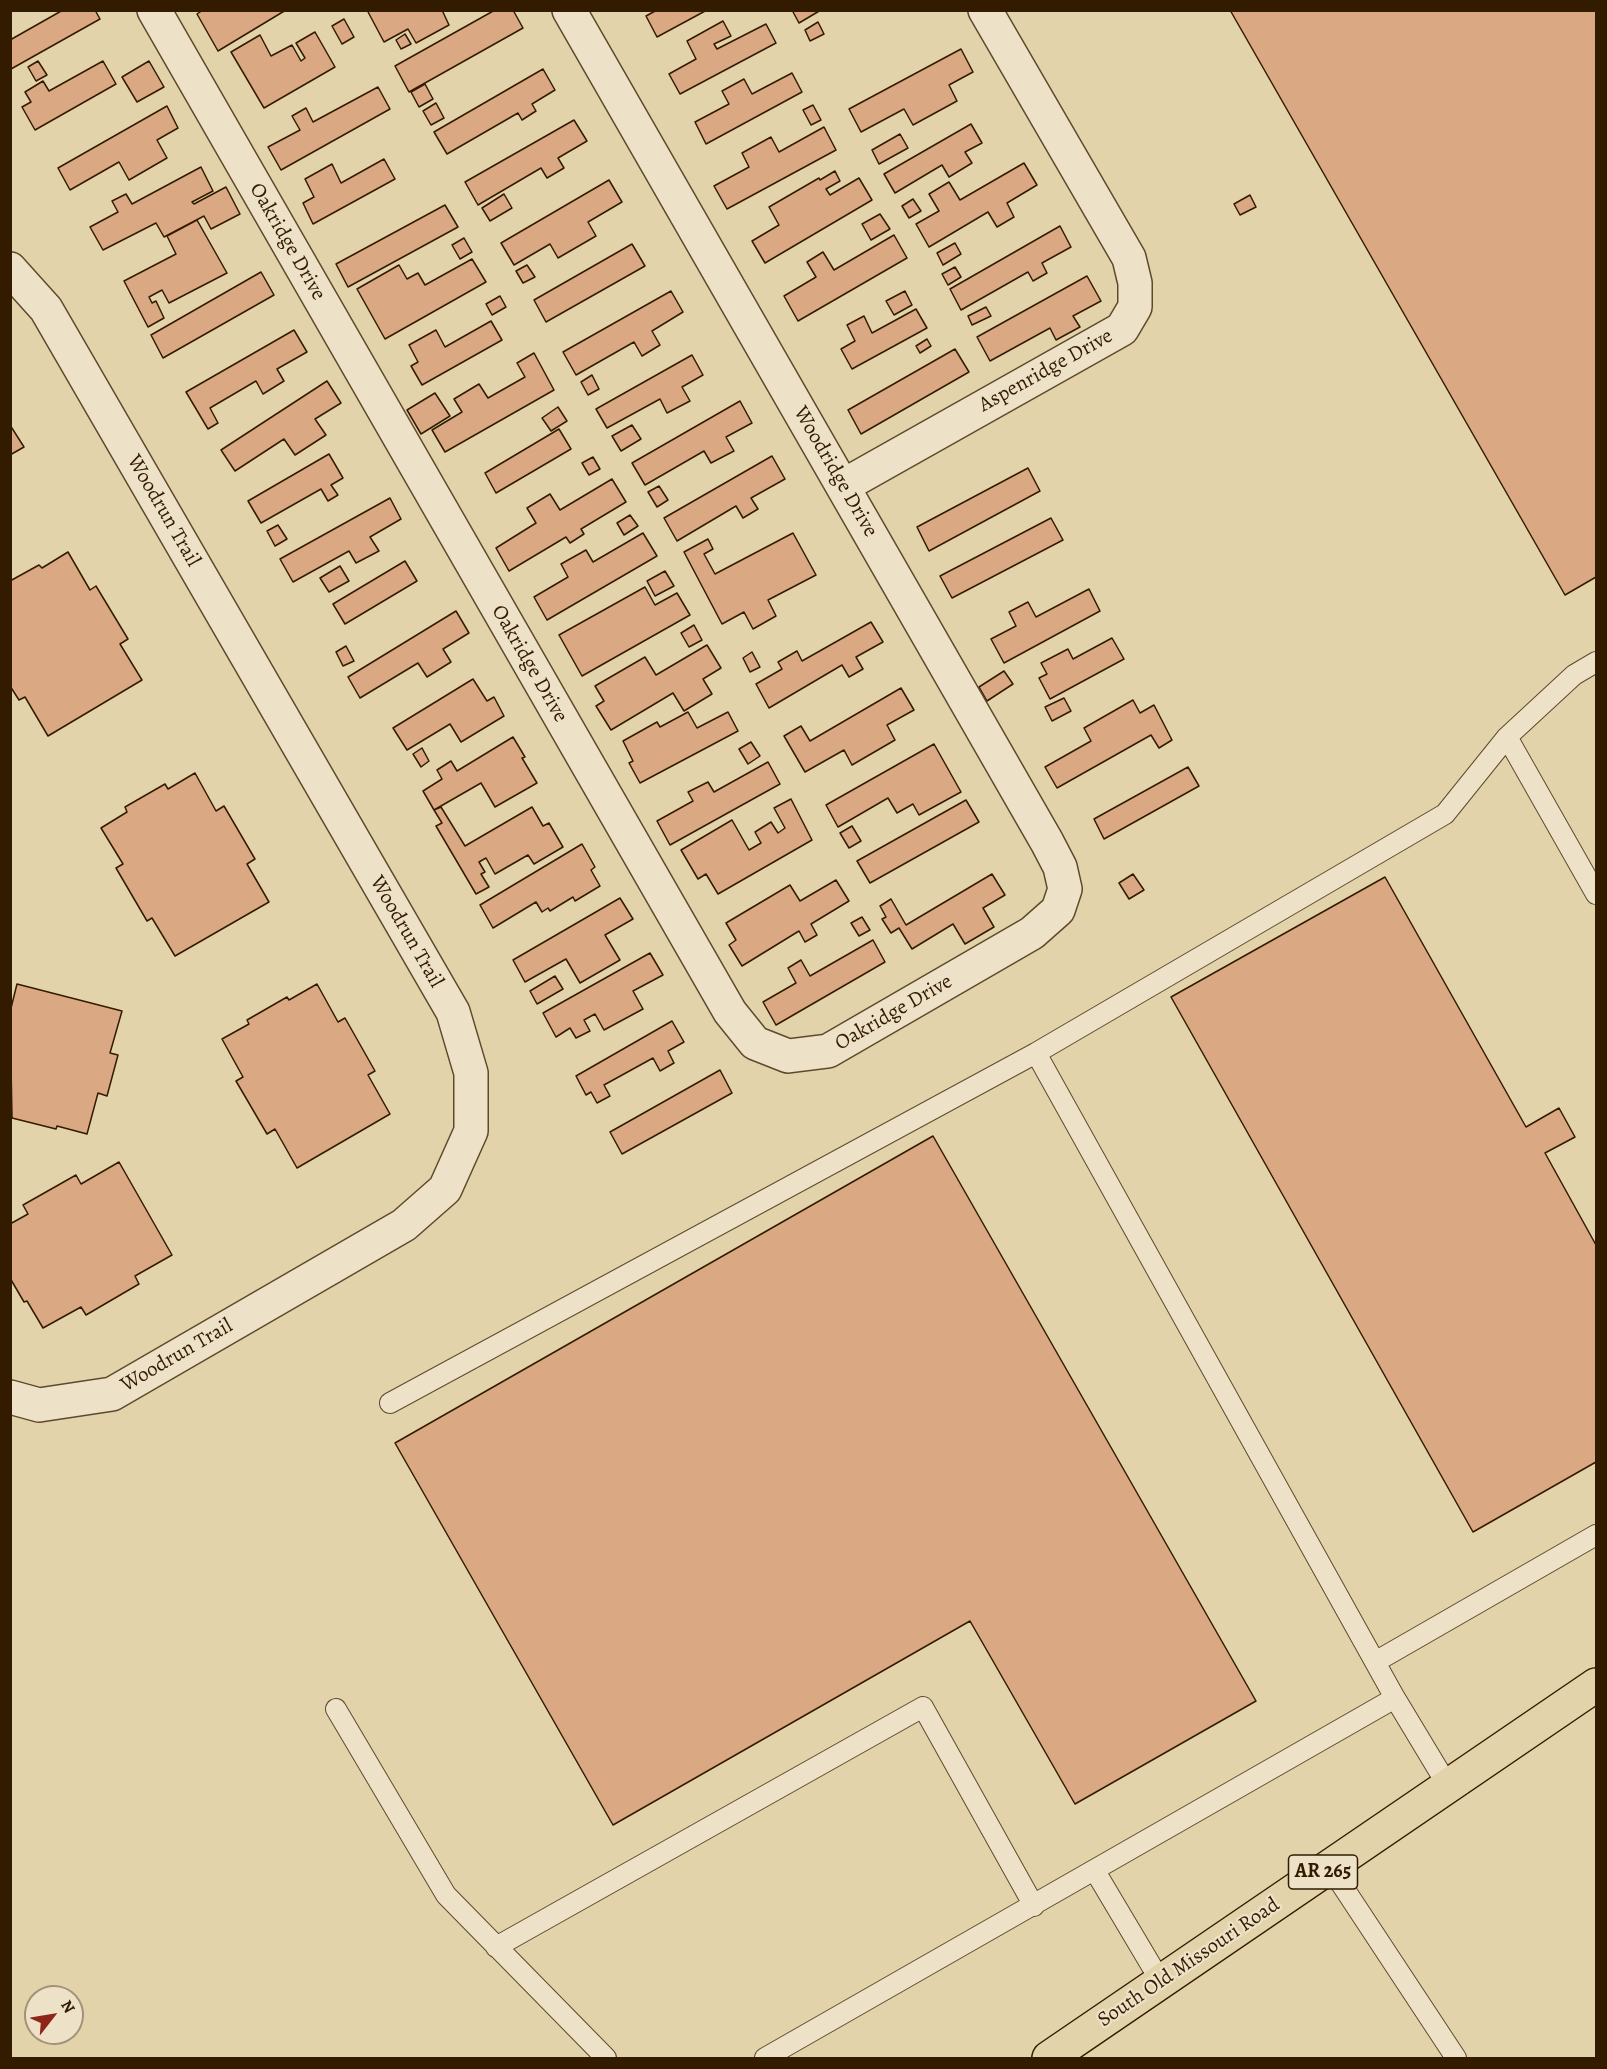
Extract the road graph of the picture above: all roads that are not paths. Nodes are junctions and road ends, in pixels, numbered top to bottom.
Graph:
1 (154, 10) edge
2 (569, 10) edge
3 (985, 10) edge
4 (10, 269) edge
5 (843, 486) junction
6 (1596, 662) edge
7 (1507, 737) junction
8 (1596, 894) edge
9 (1032, 933) joint
10 (1036, 1053) junction
11 (10, 1397) edge
12 (390, 1403) dead end
13 (1596, 1535) edge
14 (1375, 1662) junction
15 (1596, 1684) edge
16 (1395, 1698) junction
17 (336, 1709) dead end
18 (1448, 1786) junction
19 (1330, 1867) junction
20 (1095, 1871) junction
21 (1034, 1906) junction
22 (496, 1947) junction
23 (1161, 1982) junction
24 (606, 2058) edge
25 (765, 2058) edge
26 (1049, 2058) edge
27 (1456, 2058) edge

1 - 9 street, Oakridge Drive
2 - 5 street, Woodridge Drive
3 - 5 street, Aspenridge Drive
4 - 11 street, Woodrun Trail
5 - 9 street, Woodridge Drive
6 - 7 lane
7 - 8 lane
7 - 10 lane
10 - 12 lane
10 - 14 lane
13 - 14 lane
14 - 16 lane
15 - 18 main road, South Old Missouri Road / AR 265
16 - 18 lane
16 - 20 lane
17 - 22 lane
18 - 19 main road, South Old Missouri Road / AR 265
19 - 23 main road, South Old Missouri Road / AR 265
19 - 27 lane
20 - 21 lane
20 - 23 lane
21 - 22 lane
21 - 25 lane
22 - 24 lane
23 - 26 main road, South Old Missouri Road / AR 265

